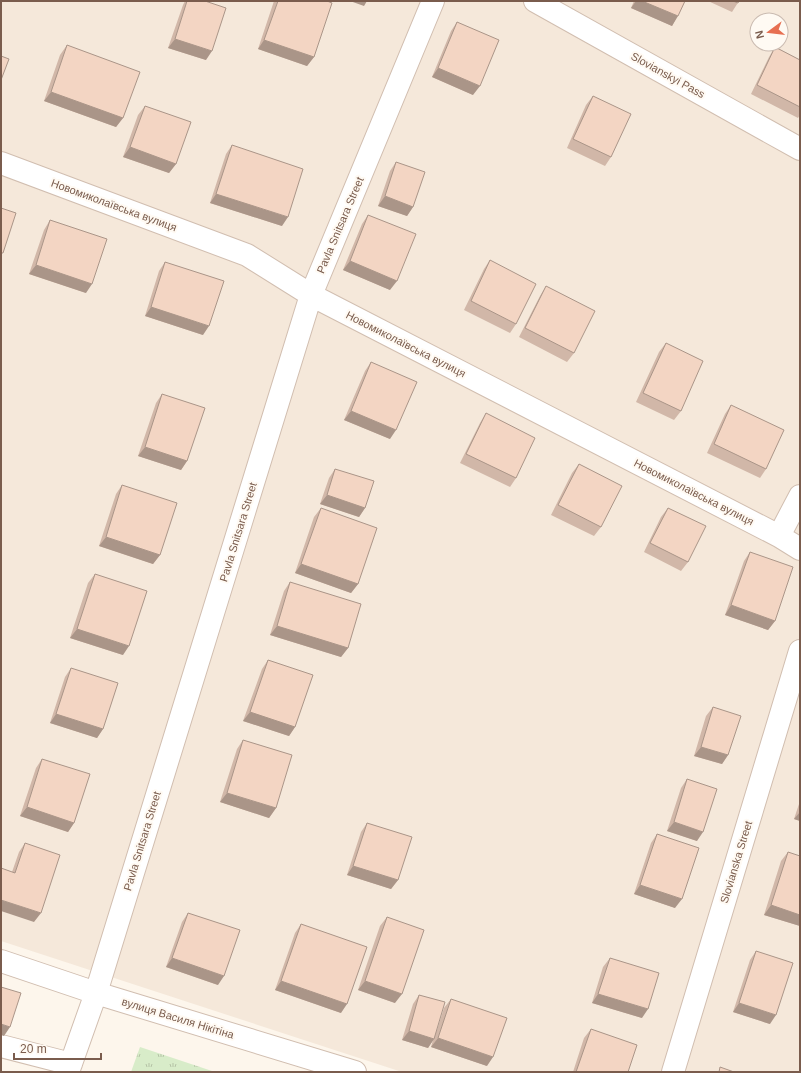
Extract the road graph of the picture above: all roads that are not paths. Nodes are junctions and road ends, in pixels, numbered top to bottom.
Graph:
1 (433, 1) edge
2 (535, 1) edge
3 (800, 149) edge
4 (1, 163) edge
5 (311, 295) junction
6 (800, 496) edge
7 (779, 536) junction
8 (800, 549) edge
9 (800, 651) edge
10 (1, 961) edge
11 (96, 993) junction
12 (1, 1046) edge
13 (70, 1068) edge
14 (355, 1072) edge
15 (673, 1072) edge

1 - 5 street, Pavla Snitsara Street
2 - 3 street, Slovianskyi Pass
4 - 5 street, Новомиколаївська вулиця
5 - 7 street, Новомиколаївська вулиця
5 - 11 street, Pavla Snitsara Street
6 - 7 street
7 - 8 street, Новомиколаївська вулиця
9 - 15 street, Slovianska Street
10 - 11 street, вулиця Василя Нікітіна
11 - 13 street, Pavla Snitsara Street
11 - 14 street, вулиця Василя Нікітіна
12 - 13 street

